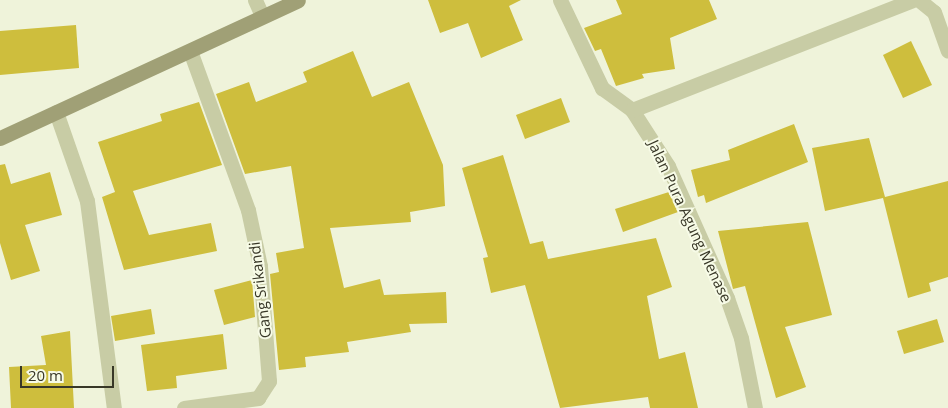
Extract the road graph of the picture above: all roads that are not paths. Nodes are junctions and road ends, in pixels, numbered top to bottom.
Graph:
1 (255, 0) edge
2 (298, 0) edge
3 (560, 0) edge
4 (912, 0) edge
5 (919, 0) edge
6 (924, 0) edge
7 (262, 16) junction
8 (948, 51) edge
9 (192, 53) junction
10 (632, 110) junction
11 (56, 112) junction
12 (0, 138) edge
13 (114, 408) edge
14 (184, 408) edge
15 (755, 408) edge

1 - 7 street
2 - 7 street
3 - 10 street, Jalan Pura Agung Menase
4 - 10 street
5 - 6 street
6 - 8 street
7 - 9 street
9 - 11 street
9 - 14 street, Gang Srikandi
10 - 15 street, Jalan Pura Agung Menase
11 - 12 street
11 - 13 street

